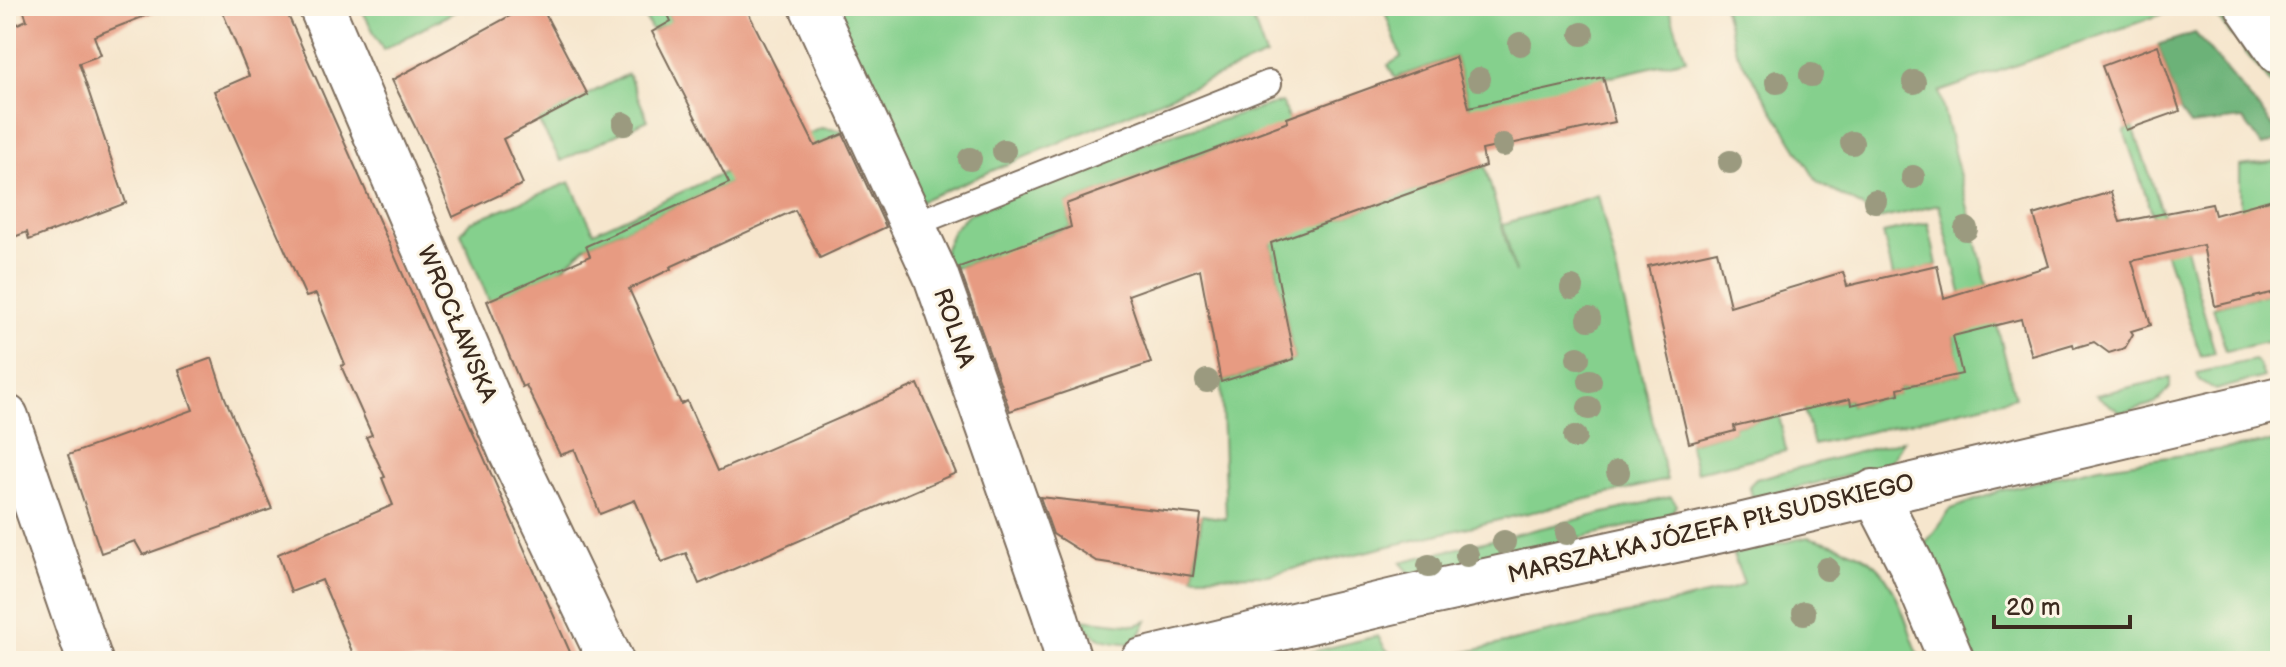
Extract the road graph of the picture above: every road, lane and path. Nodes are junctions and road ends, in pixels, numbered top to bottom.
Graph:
1 (321, 6) edge
2 (812, 6) edge
3 (2248, 6) edge
4 (2280, 52) edge
5 (1269, 83) dead end
6 (912, 225) junction
7 (2280, 399) edge
8 (6, 417) edge
9 (1874, 492) junction
10 (606, 650) edge
11 (1147, 660) edge
12 (90, 661) edge
13 (1069, 661) edge
14 (1952, 661) edge

1 - 10 street, WROCŁAWSKA
2 - 6 street, ROLNA
3 - 4 street
5 - 6 lane
6 - 13 street, ROLNA
7 - 9 street, MARSZAŁKA JÓZEFA PIŁSUDSKIEGO
8 - 12 street
9 - 11 street, MARSZAŁKA JÓZEFA PIŁSUDSKIEGO
9 - 14 street

